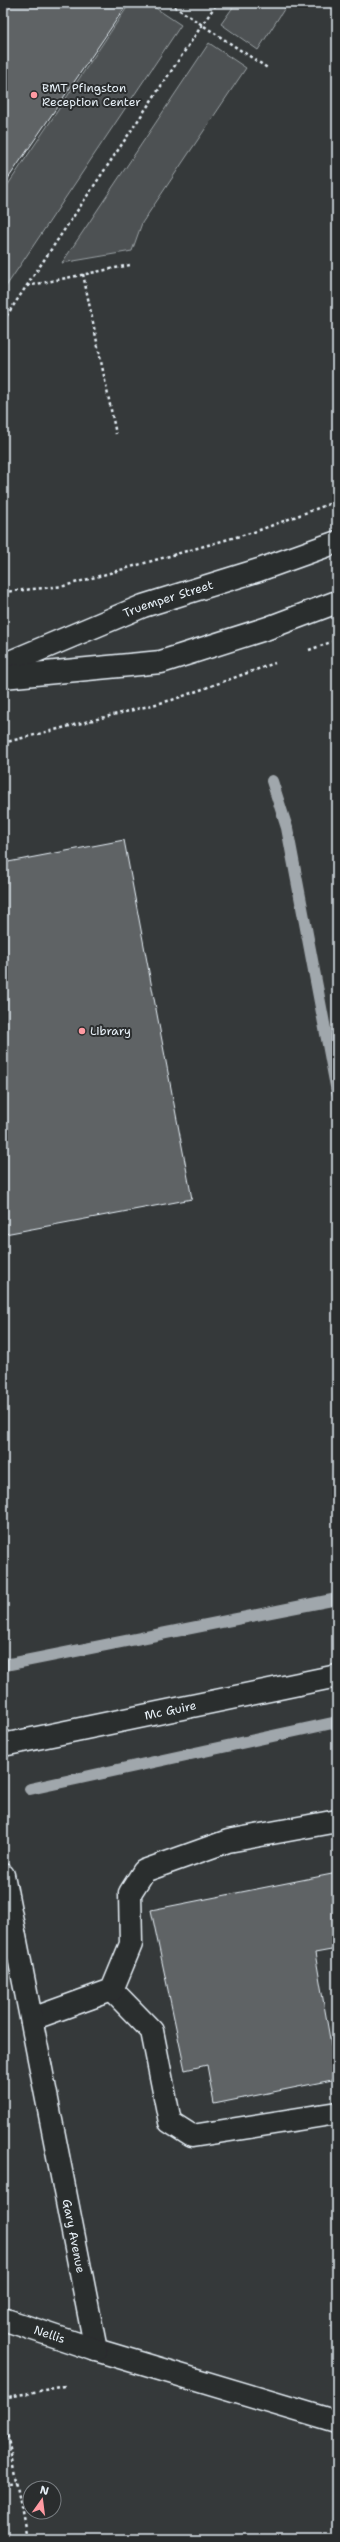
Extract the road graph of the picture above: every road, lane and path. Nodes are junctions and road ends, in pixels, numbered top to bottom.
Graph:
1 (169, 3) edge
2 (217, 3) edge
3 (202, 26) junction
4 (270, 69) dead end
5 (130, 265) dead end
6 (83, 274) junction
7 (27, 286) junction
8 (3, 321) edge
9 (116, 434) dead end
10 (337, 501) edge
11 (337, 542) edge
12 (3, 592) edge
13 (337, 602) edge
14 (3, 665) edge
15 (3, 678) edge
16 (337, 1676) edge
17 (3, 1745) edge
18 (337, 1821) edge
19 (3, 1875) edge
20 (112, 1990) junction
21 (32, 2019) junction
22 (337, 2112) edge
23 (3, 2319) edge
24 (96, 2350) junction
25 (65, 2386) dead end
26 (3, 2398) edge
27 (3, 2412) edge
28 (337, 2422) edge
29 (16, 2482) junction
30 (3, 2484) edge
31 (27, 2539) edge

1 - 3 path
2 - 3 path
3 - 4 path
3 - 7 path
5 - 6 path
6 - 7 path
6 - 9 path
7 - 8 path
10 - 12 path
11 - 14 street, Truemper Street
13 - 15 street
16 - 17 street, Mc Guire
18 - 20 street
19 - 21 street, Gary Avenue
20 - 21 street
20 - 22 street
21 - 24 street, Gary Avenue
23 - 24 street, Nellis
24 - 28 street
25 - 26 path
27 - 29 path
29 - 30 path
29 - 31 path

